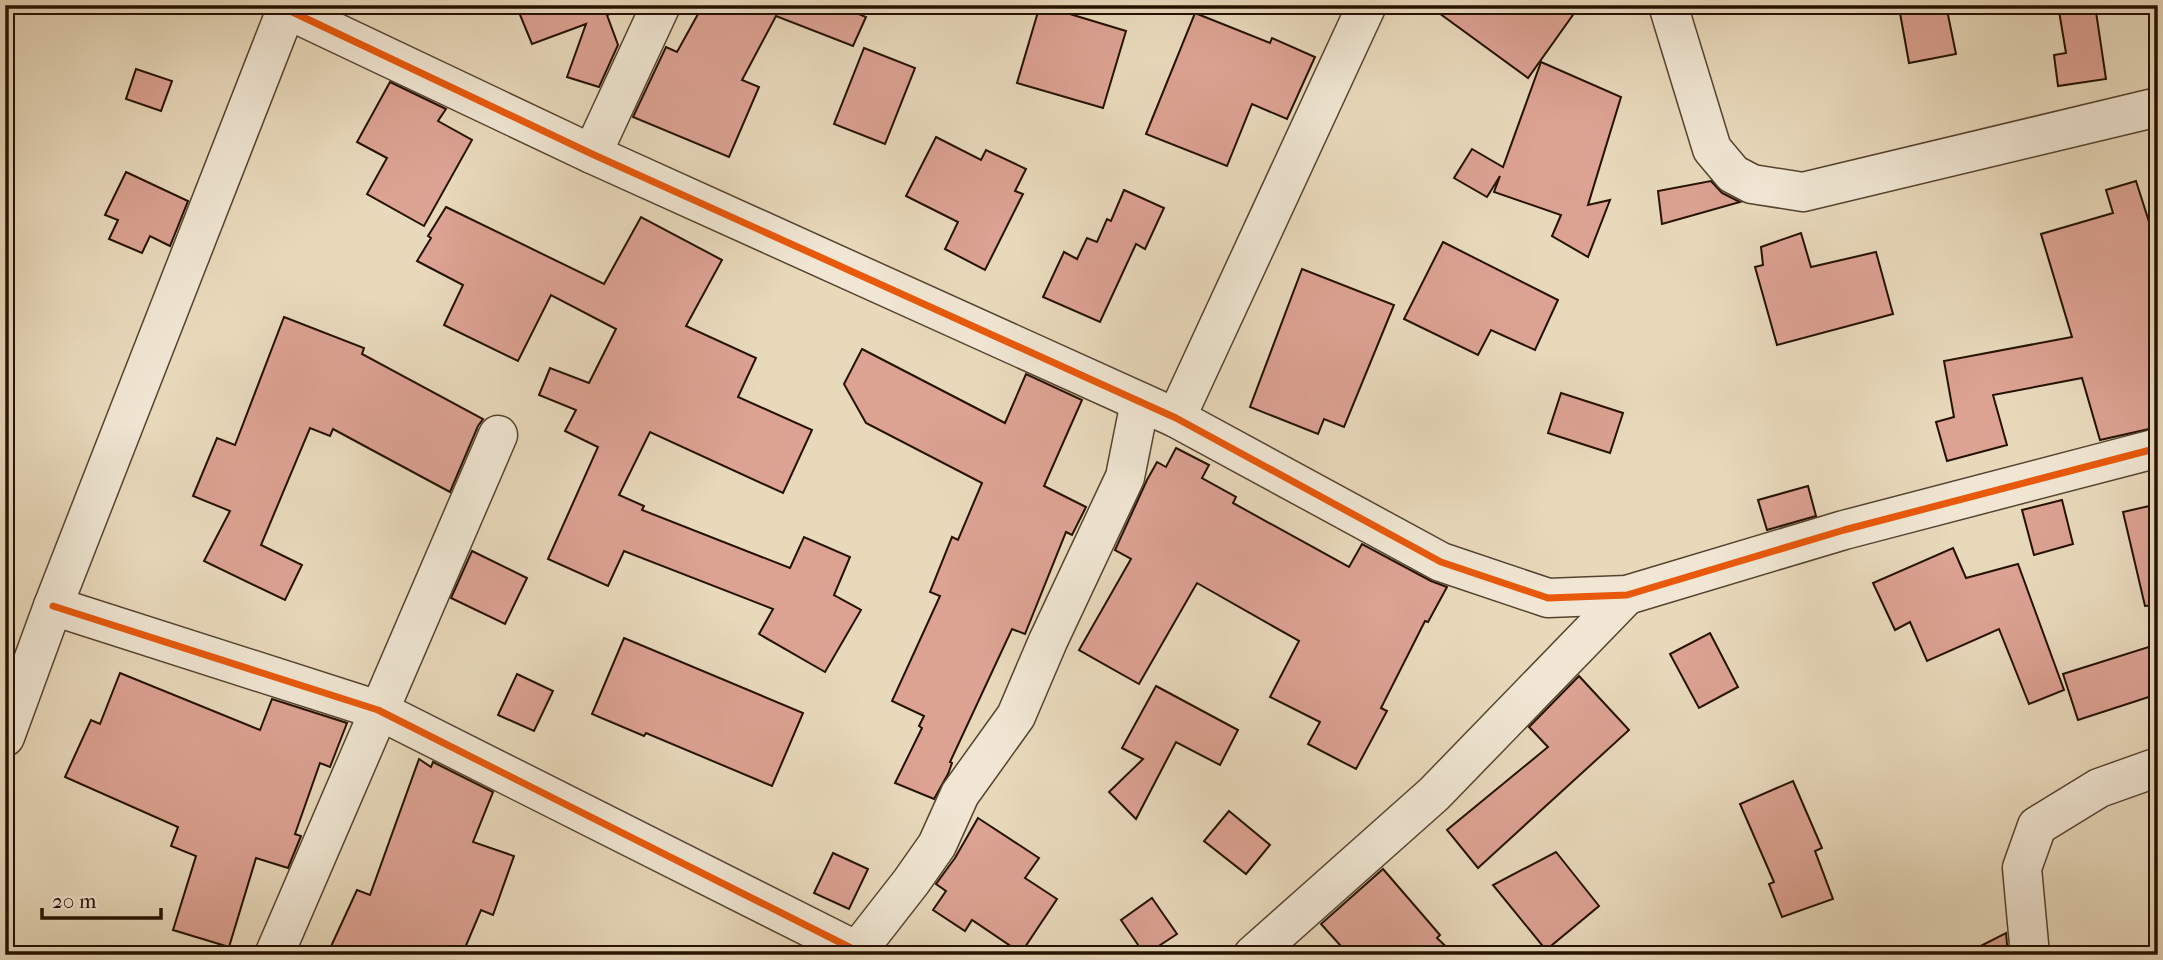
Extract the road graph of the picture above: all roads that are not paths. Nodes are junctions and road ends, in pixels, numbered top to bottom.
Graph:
1 (661, 5) edge
2 (1367, 5) edge
3 (1668, 5) edge
4 (287, 7) edge
5 (2158, 107) edge
6 (592, 154) junction
7 (1140, 402) junction
8 (1176, 418) junction
9 (498, 435) dead end
10 (2158, 448) edge
11 (1627, 595) junction
12 (53, 606) junction
13 (377, 710) junction
14 (5, 737) edge
15 (2158, 768) edge
16 (1276, 947) edge
17 (855, 953) edge
18 (274, 955) edge
19 (2029, 955) edge

1 - 6 street
2 - 8 street
3 - 5 street
4 - 6 street
4 - 12 street
6 - 7 street
7 - 8 street
7 - 17 street
8 - 11 street
9 - 13 street
10 - 11 street
11 - 16 street
12 - 13 street
12 - 14 street
13 - 17 street
13 - 18 street
15 - 19 street

